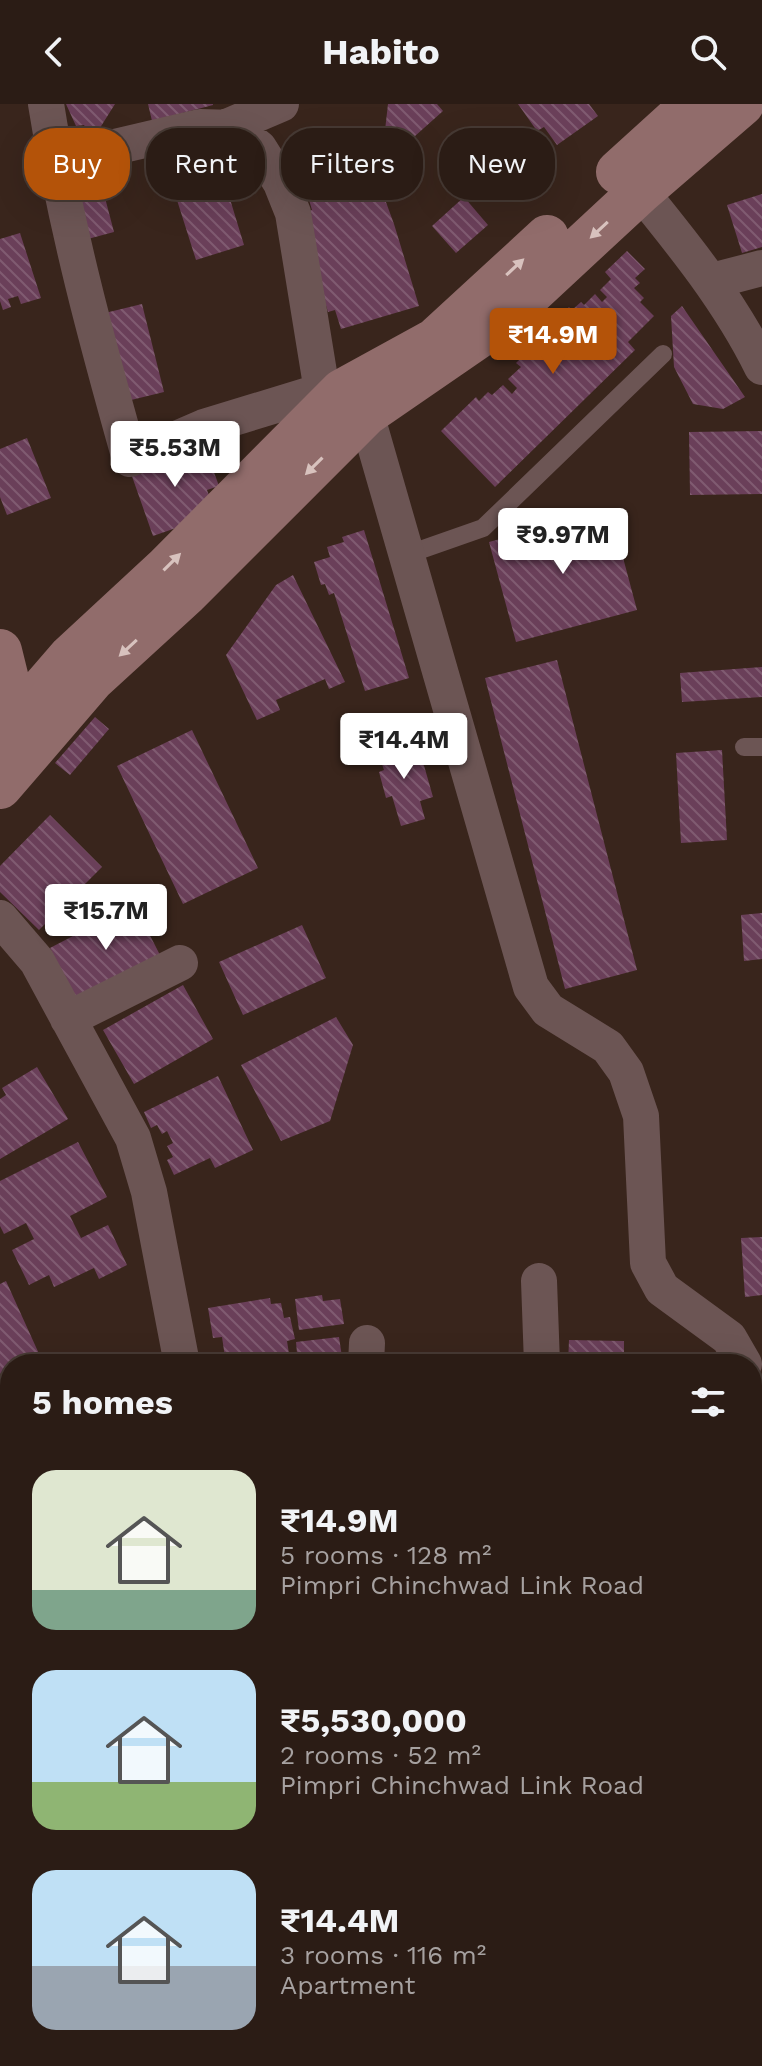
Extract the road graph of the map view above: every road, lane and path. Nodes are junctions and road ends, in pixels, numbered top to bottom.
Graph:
1 (46, 104) edge
2 (281, 104) edge
3 (693, 104) edge
4 (742, 104) edge
5 (50, 128) edge
6 (196, 128) edge
7 (224, 128) joint
8 (265, 158) edge
9 (631, 180) junction
10 (64, 200) edge
11 (762, 268) edge
12 (712, 281) junction
13 (663, 354) dead end
14 (762, 367) edge
15 (343, 399) junction
16 (406, 555) junction
17 (0, 651) edge
18 (18, 734) edge
19 (0, 787) edge
20 (0, 918) edge
21 (180, 963) dead end
22 (68, 1019) junction
23 (539, 1281) dead end
24 (180, 1354) edge
25 (542, 1354) edge
26 (738, 1354) edge

1 - 5 street
2 - 7 street
3 - 9 main road
4 - 9 main road
6 - 7 street
8 - 15 street
9 - 12 street
9 - 15 main road
10 - 15 street
11 - 12 street
12 - 14 street
13 - 16 lane
15 - 16 street
15 - 18 main road
16 - 26 street
17 - 18 main road
18 - 19 main road
20 - 22 street
21 - 22 street
22 - 24 street
23 - 25 street

